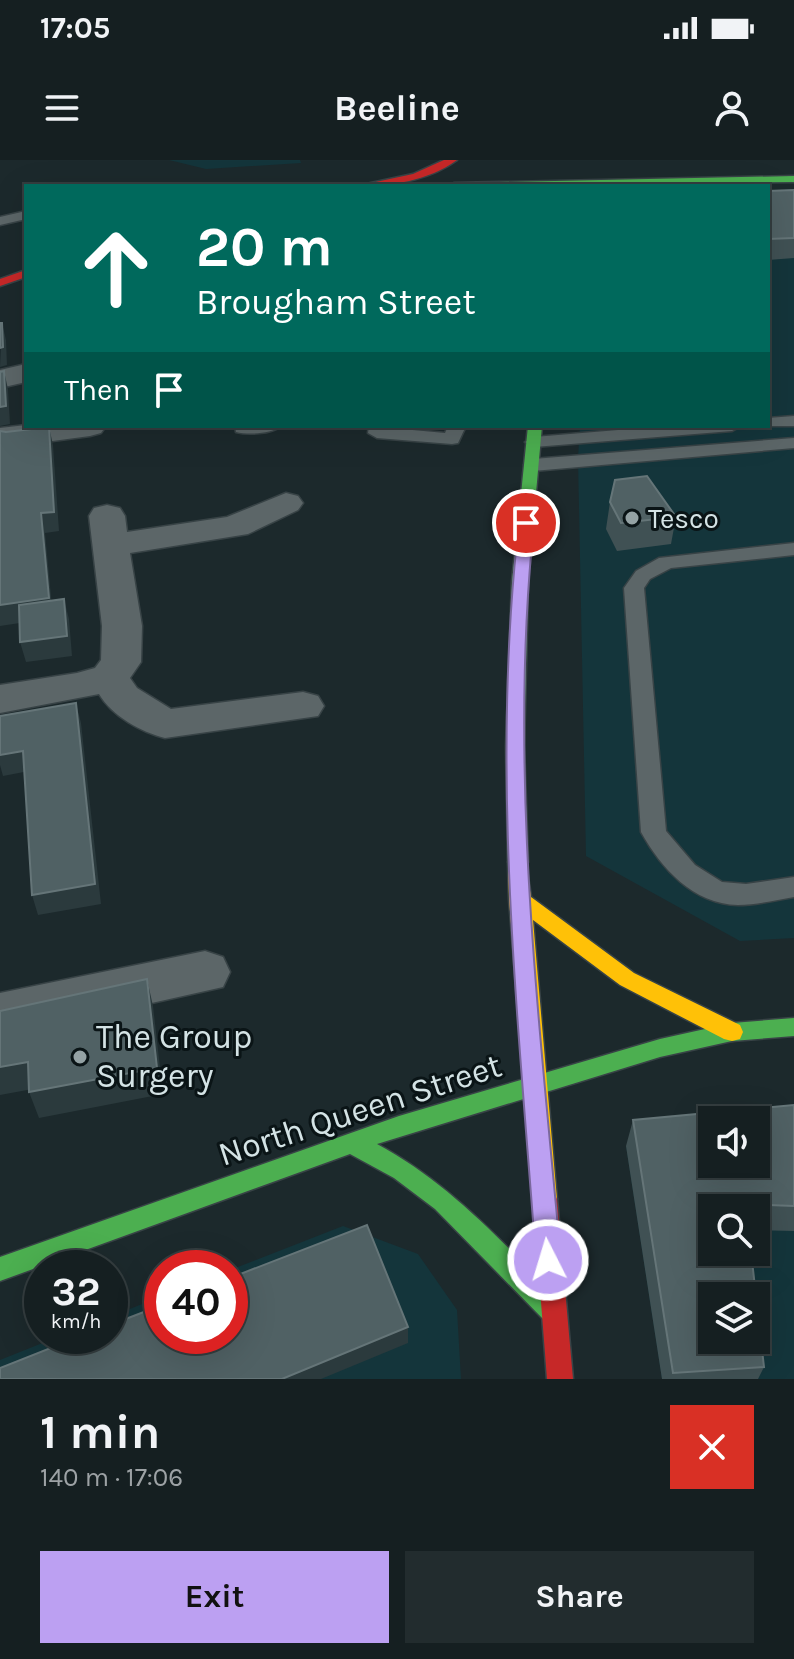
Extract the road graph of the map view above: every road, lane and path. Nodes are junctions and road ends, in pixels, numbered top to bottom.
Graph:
1 (452, 160) edge
2 (464, 160) edge
3 (530, 175) edge
4 (501, 179) edge
5 (794, 179) edge
6 (374, 184) edge
7 (475, 184) edge
8 (794, 193) edge
9 (770, 194) edge
10 (24, 215) edge
11 (0, 221) edge
12 (24, 274) edge
13 (0, 283) edge
14 (24, 373) edge
15 (0, 379) edge
16 (794, 421) edge
17 (770, 423) edge
18 (67, 428) edge
19 (378, 428) edge
20 (456, 428) edge
21 (683, 428) edge
22 (535, 434) edge
23 (0, 438) edge
24 (794, 443) edge
25 (533, 465) junction
26 (286, 503) dead end
27 (794, 549) edge
28 (109, 677) junction
29 (0, 699) edge
30 (303, 706) dead end
31 (794, 887) edge
32 (519, 899) junction
33 (205, 972) dead end
34 (0, 1015) edge
35 (794, 1027) edge
36 (732, 1032) junction
37 (534, 1087) junction
38 (352, 1143) junction
39 (0, 1269) edge
40 (553, 1311) junction
41 (560, 1379) edge

1 - 6 main road
2 - 7 main road
3 - 4 main road
3 - 5 main road
8 - 9 main road
10 - 11 lane
12 - 13 main road
14 - 15 street
16 - 17 lane
18 - 23 street
19 - 20 lane
21 - 22 lane
22 - 25 main road
24 - 25 lane
25 - 32 main road
26 - 28 street
27 - 31 lane
28 - 29 street
28 - 30 street
32 - 36 main road
32 - 37 main road
33 - 34 street
35 - 36 main road, North Queen Street
36 - 37 main road, North Queen Street
37 - 38 main road, North Queen Street
37 - 40 main road
38 - 39 main road, North Queen Street
38 - 40 main road
40 - 41 main road

